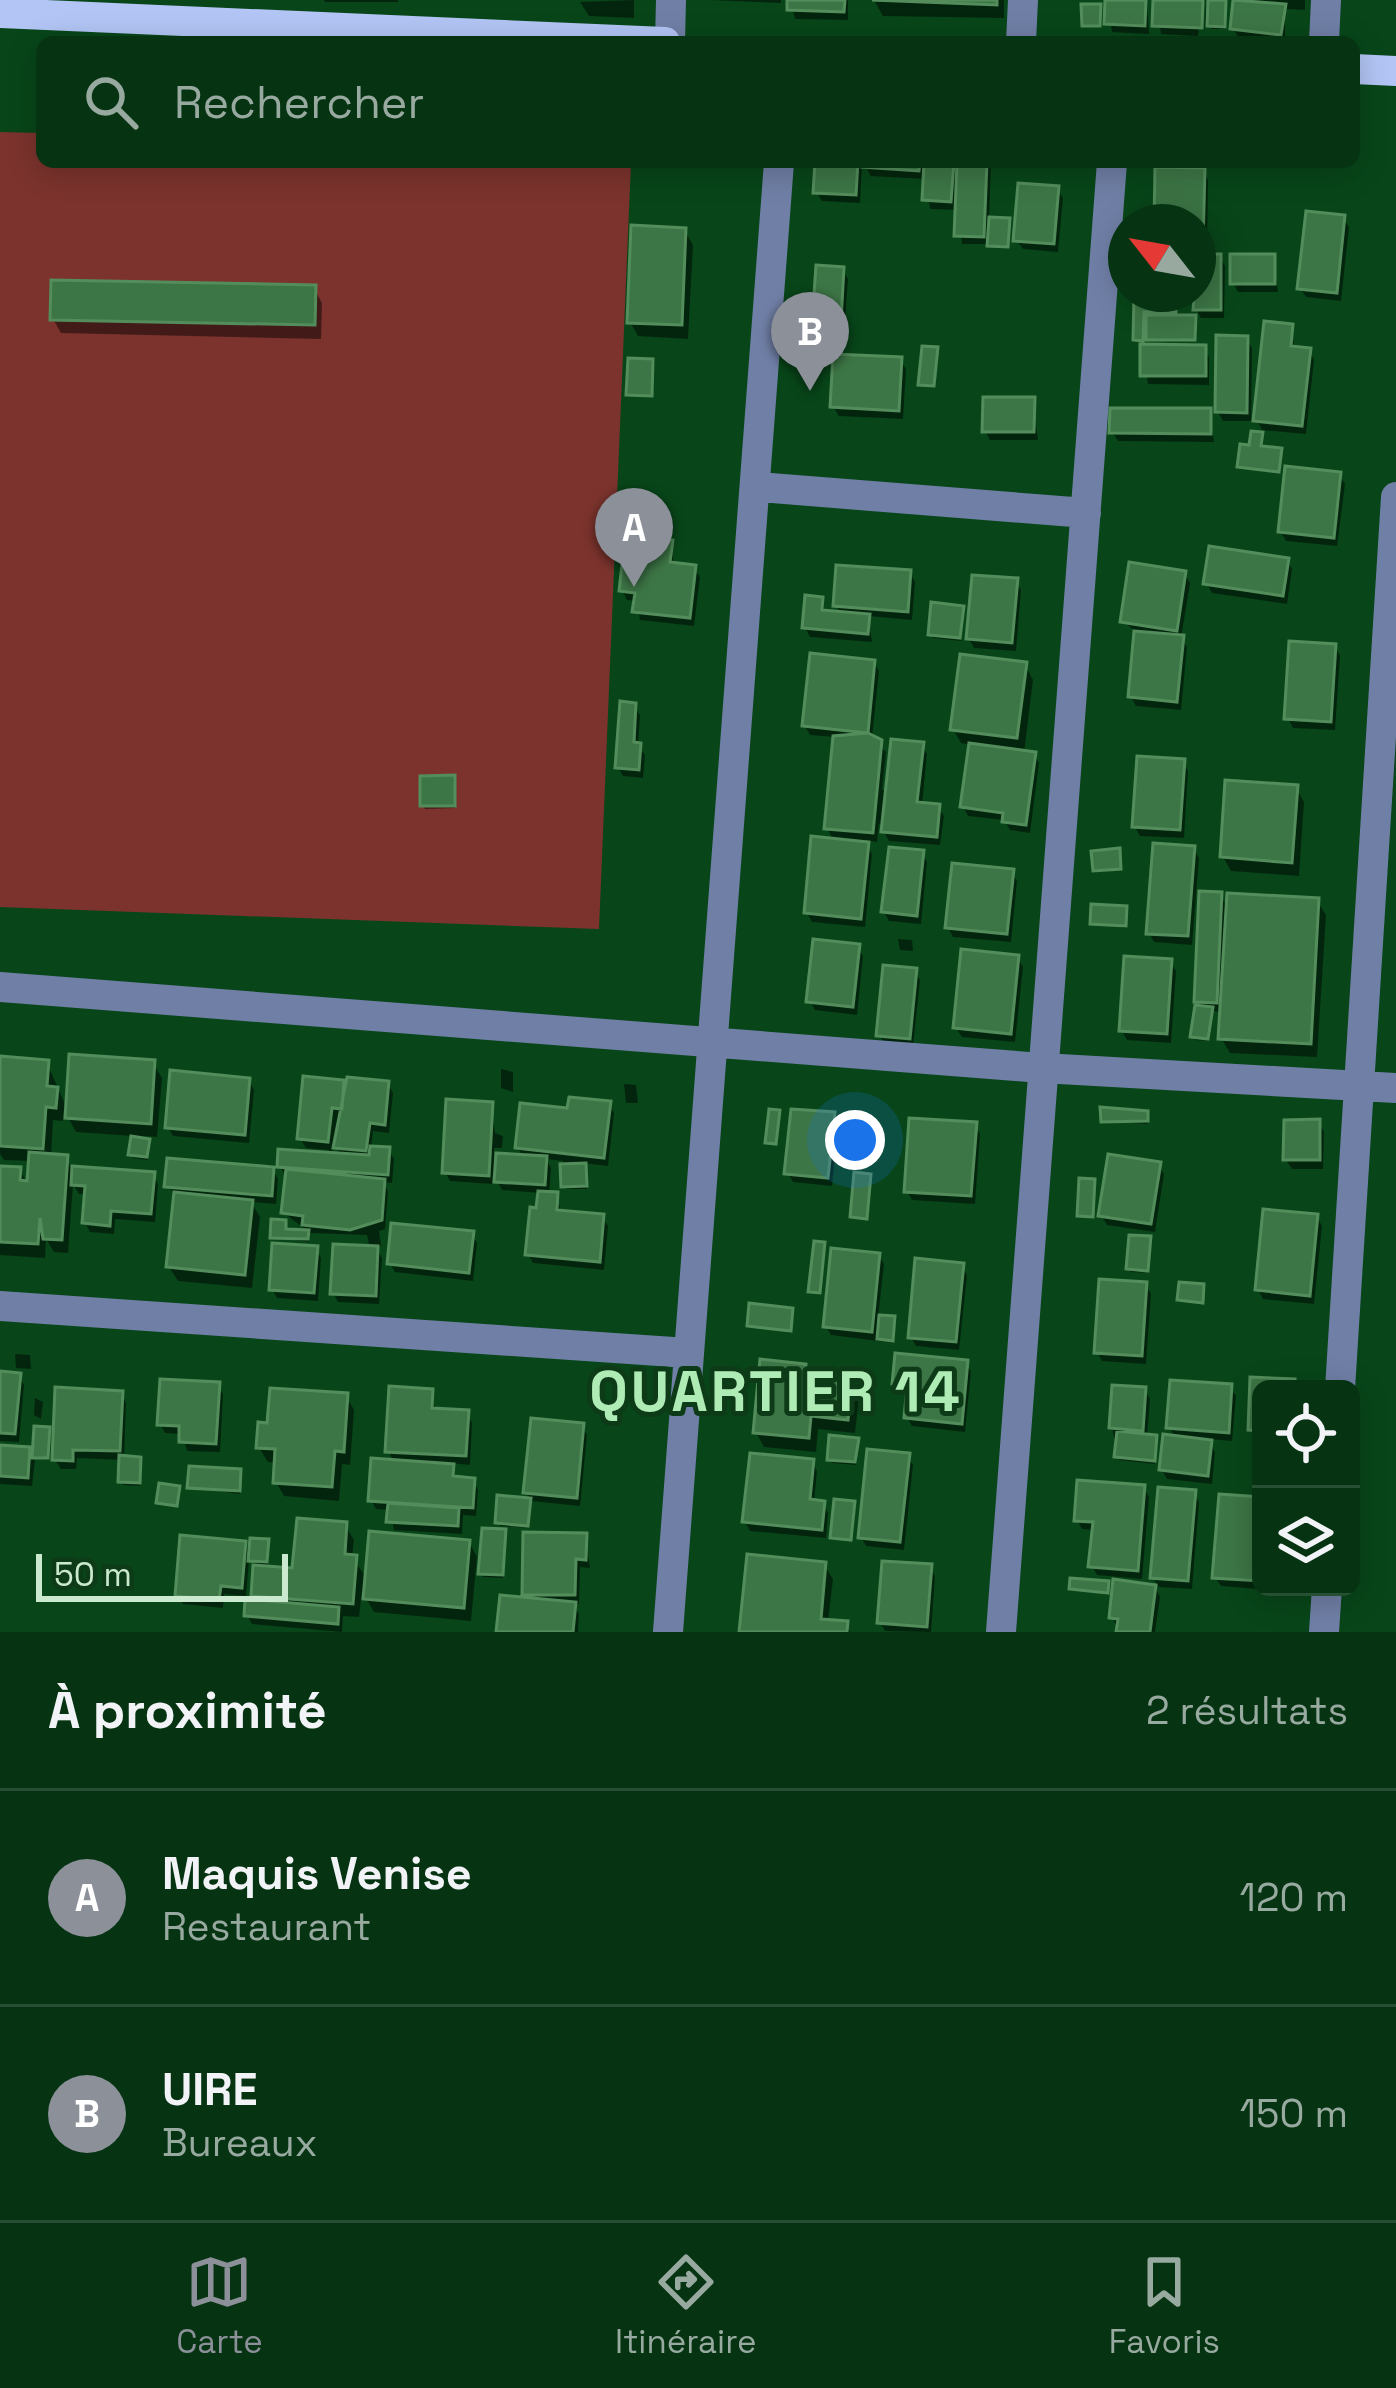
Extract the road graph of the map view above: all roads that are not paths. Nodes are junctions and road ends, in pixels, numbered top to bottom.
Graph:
1 (671, 0) edge
2 (1022, 0) edge
3 (1325, 0) edge
4 (255, 11) edge
5 (0, 13) edge
6 (588, 36) edge
7 (668, 36) edge
8 (1021, 36) edge
9 (1324, 36) edge
10 (1360, 69) edge
11 (1396, 71) edge
12 (779, 168) edge
13 (1112, 168) edge
14 (758, 488) junction
15 (1396, 497) edge
16 (1085, 513) junction
17 (1390, 738) edge
18 (0, 987) edge
19 (711, 1038) junction
20 (1042, 1068) junction
21 (1360, 1085) junction
22 (1396, 1088) edge
23 (0, 1306) edge
24 (688, 1353) junction
25 (1341, 1380) edge
26 (1326, 1596) edge
27 (668, 1632) edge
28 (1001, 1632) edge
29 (1324, 1632) edge

1 - 7 street
2 - 8 street
3 - 9 street
4 - 5 main road
4 - 6 main road
10 - 11 main road
12 - 14 street
13 - 16 street
14 - 16 street
14 - 19 street
15 - 17 street
16 - 20 street
17 - 21 street
18 - 19 street
19 - 20 street
19 - 24 street
20 - 21 street
20 - 28 street
21 - 22 street
21 - 25 street
23 - 24 street
24 - 27 street
26 - 29 street

